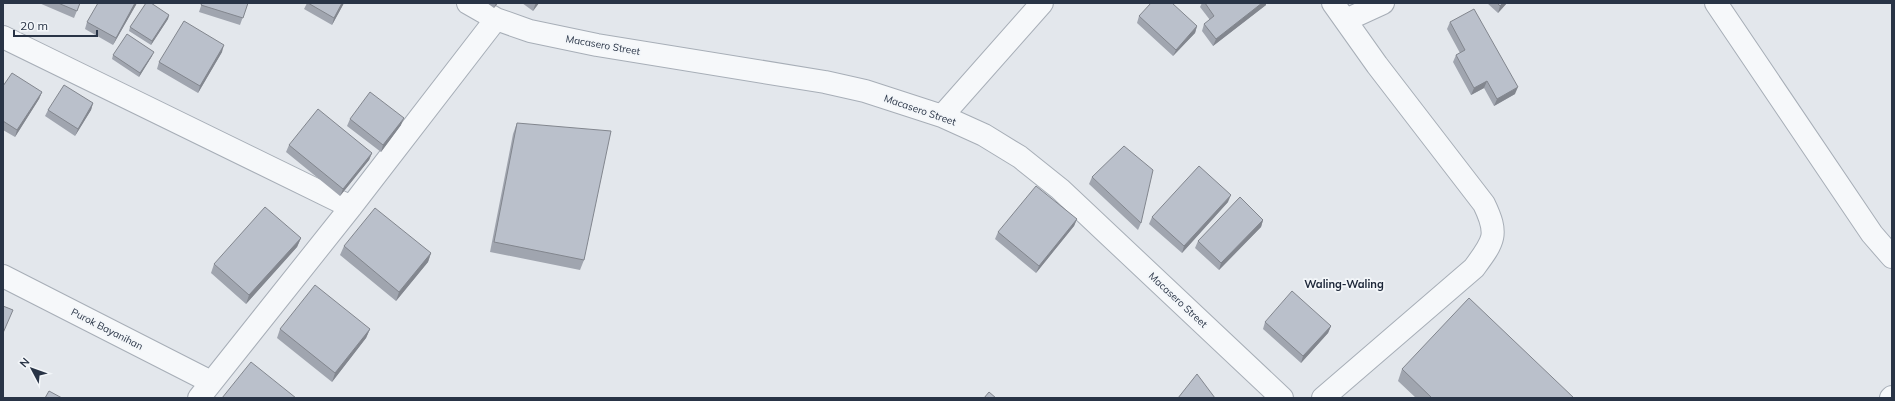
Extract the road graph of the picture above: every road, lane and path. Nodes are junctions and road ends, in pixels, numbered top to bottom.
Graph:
1 (468, 3) edge
2 (1042, 3) edge
3 (1383, 3) edge
4 (1716, 3) edge
5 (1339, 11) edge
6 (496, 19) junction
7 (3, 37) edge
8 (942, 116) junction
9 (351, 207) junction
10 (1892, 257) edge
11 (3, 276) edge
12 (205, 390) edge
13 (1282, 398) edge
14 (1323, 398) edge

1 - 6 street, Macasero Street
2 - 8 street
3 - 5 street
4 - 10 street
5 - 14 street
6 - 8 street, Macasero Street
6 - 9 street
7 - 9 street
8 - 13 street, Macasero Street
9 - 12 street
11 - 12 street, Purok Bayanihan

